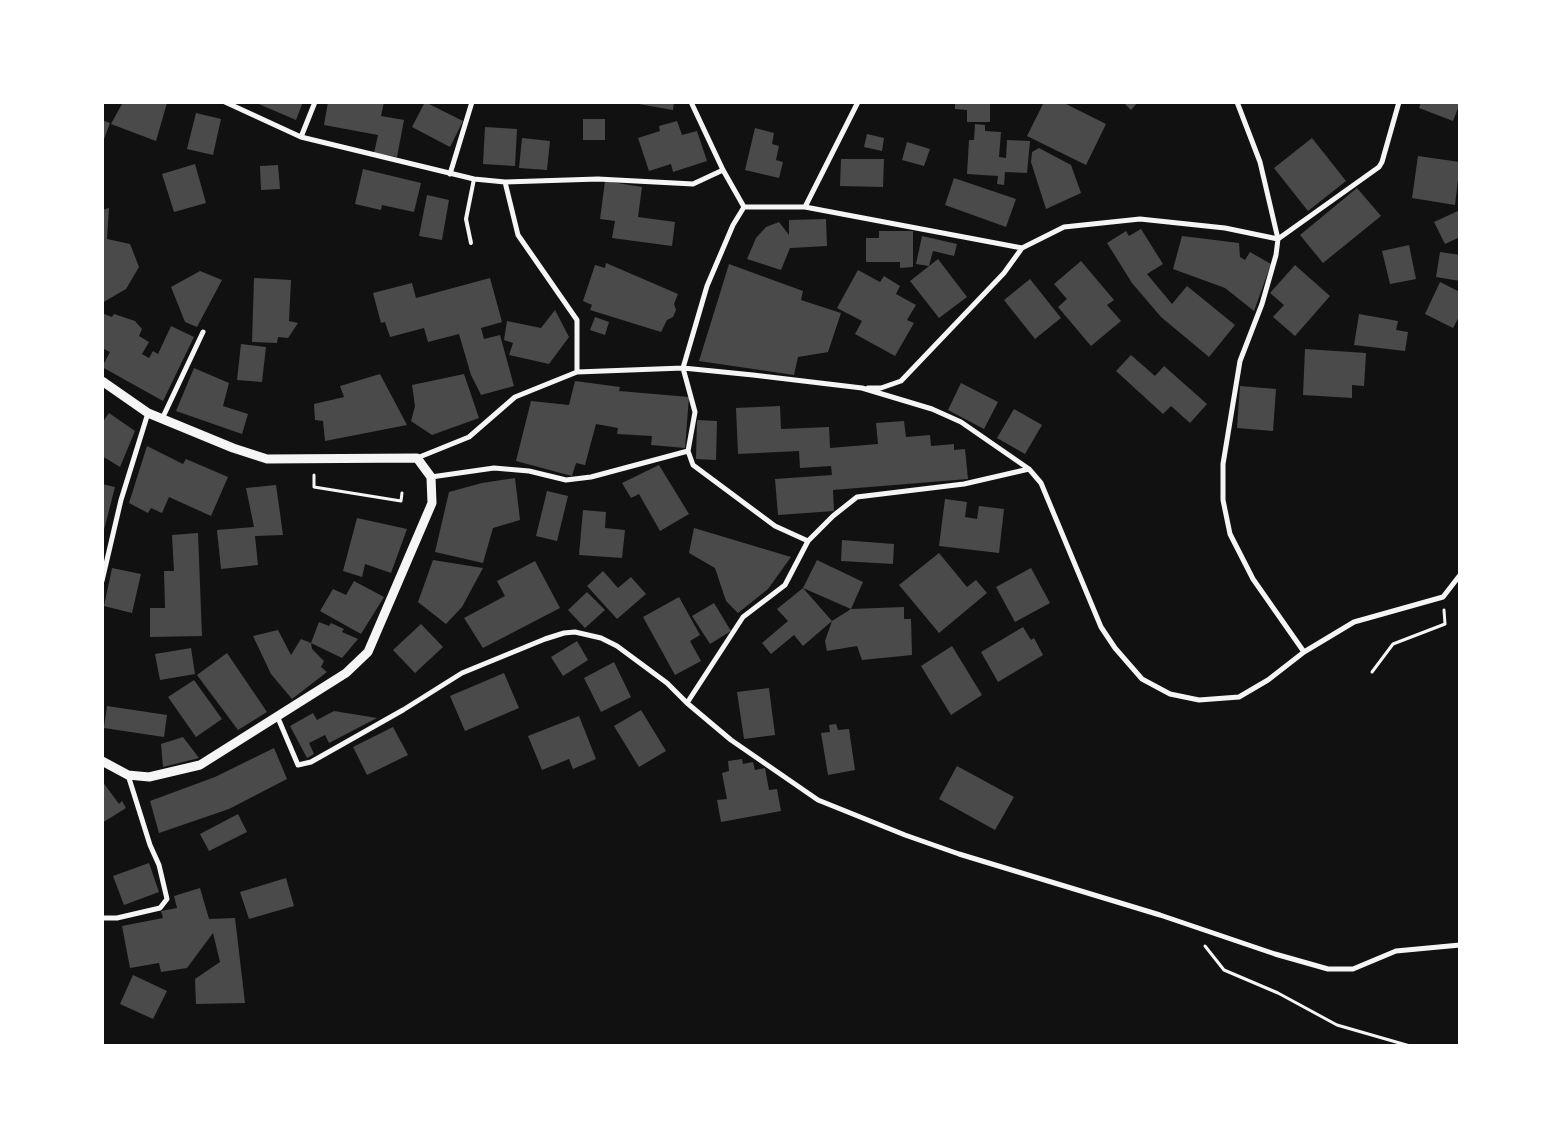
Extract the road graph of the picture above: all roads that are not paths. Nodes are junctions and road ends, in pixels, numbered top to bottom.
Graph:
1 (225, 102) edge
2 (315, 102) edge
3 (472, 102) edge
4 (691, 102) edge
5 (858, 102) edge
6 (1238, 102) edge
7 (1399, 102) edge
8 (301, 137) junction
9 (722, 170) junction
10 (450, 174) junction
11 (474, 179) junction
12 (505, 182) junction
13 (744, 207) junction
14 (805, 207) junction
15 (1278, 239) junction
16 (471, 243) dead end
17 (1022, 248) junction
18 (203, 332) dead end
19 (683, 368) junction
20 (577, 372) junction
21 (102, 381) edge
22 (862, 388) junction
23 (148, 413) junction
24 (162, 419) junction
25 (688, 451) junction
26 (417, 458) junction
27 (1030, 469) junction
28 (431, 477) junction
29 (808, 541) junction
30 (1460, 575) edge
31 (102, 581) edge
32 (1304, 652) junction
33 (687, 703) junction
34 (278, 718) junction
35 (102, 761) edge
36 (128, 775) junction
37 (102, 918) edge
38 (1460, 945) edge

1 - 8 street
2 - 8 street
3 - 10 street
4 - 9 street
5 - 14 street
6 - 15 street
7 - 15 street
8 - 10 street
9 - 12 street
9 - 13 street
10 - 11 street
11 - 12 street
11 - 16 lane
12 - 20 street
13 - 14 street
13 - 19 street
14 - 17 street
15 - 17 street
15 - 32 street
17 - 22 street
18 - 24 street
19 - 20 street
19 - 22 street
19 - 25 street
20 - 26 street
21 - 23 street
22 - 27 street
23 - 24 street
23 - 31 street
24 - 26 street
25 - 28 street
25 - 29 street
26 - 28 street
27 - 29 street
27 - 32 street
28 - 34 street
29 - 33 street
30 - 32 street
33 - 34 street
33 - 38 street
34 - 36 street
35 - 36 street
36 - 37 street

